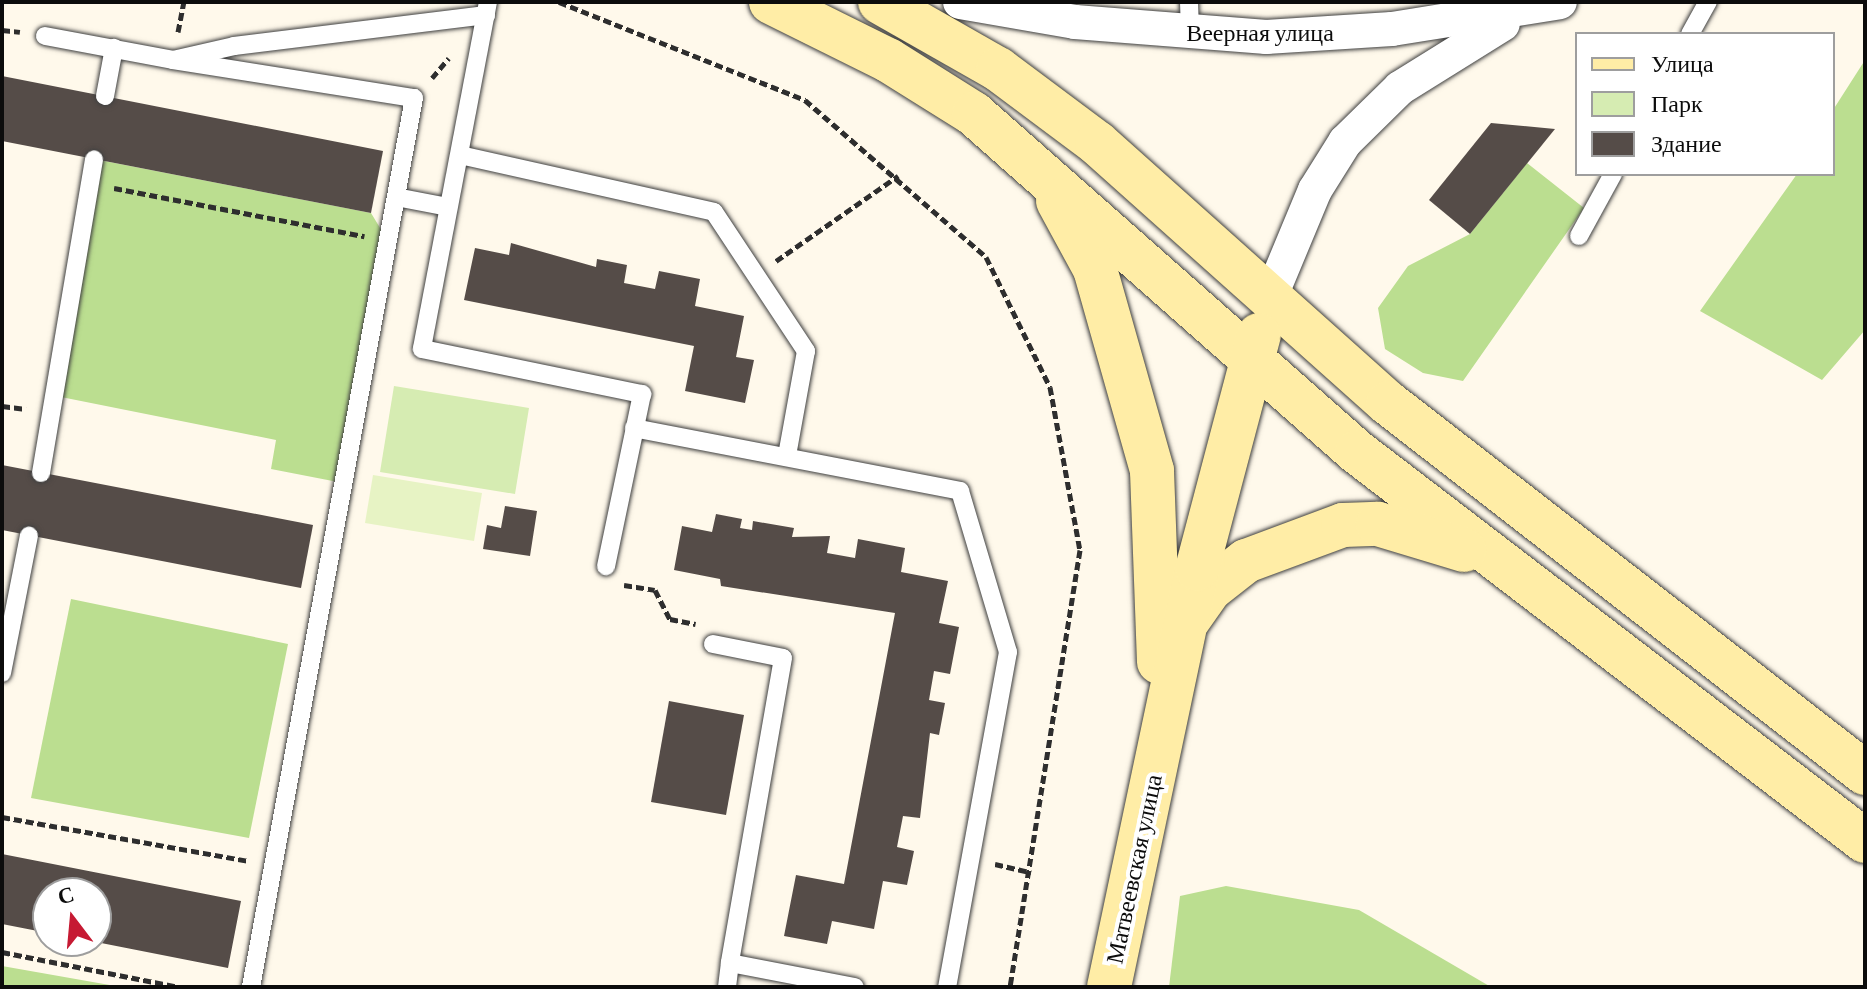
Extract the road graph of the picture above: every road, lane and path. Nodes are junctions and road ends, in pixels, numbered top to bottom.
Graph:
1 (559, 2) edge
2 (771, 2) edge
3 (880, 2) edge
4 (960, 2) edge
5 (1708, 2) edge
6 (1544, 7) edge
7 (487, 8) edge
8 (1190, 18) edge
9 (1691, 32) edge
10 (45, 36) dead end
11 (114, 48) junction
12 (173, 60) junction
13 (105, 96) dead end
14 (460, 155) junction
15 (94, 159) dead end
16 (1044, 174) junction
17 (898, 176) junction
18 (1612, 176) edge
19 (90, 183) junction
20 (396, 197) junction
21 (448, 207) junction
22 (1579, 236) dead end
23 (388, 241) junction
24 (756, 275) junction
25 (1270, 298) junction
26 (1252, 360) junction
27 (634, 428) junction
28 (787, 456) junction
29 (41, 473) dead end
30 (29, 536) dead end
31 (1504, 565) junction
32 (606, 566) joint
33 (1186, 624) junction
34 (713, 644) joint
35 (2, 673) edge
36 (1159, 751) junction
37 (1865, 773) edge
38 (2, 817) edge
39 (1865, 841) edge
40 (971, 859) junction
41 (273, 865) junction
42 (1031, 872) junction
43 (2, 952) edge
44 (730, 963) junction
45 (178, 987) edge
46 (251, 987) edge
47 (727, 987) edge
48 (855, 987) edge
49 (947, 987) edge
50 (1010, 987) edge
51 (1109, 987) edge

1 - 17 path
2 - 16 street
3 - 25 street
4 - 8 street, Веерная улица
5 - 9 lane
6 - 8 street, Веерная улица
6 - 25 street
7 - 12 lane
7 - 14 lane
10 - 11 lane
11 - 12 lane
11 - 13 lane
12 - 20 lane
14 - 21 lane
14 - 24 lane
15 - 19 lane
16 - 26 street
16 - 36 street
17 - 24 path
17 - 42 path
18 - 22 lane
19 - 23 path
19 - 29 lane
20 - 21 lane
20 - 23 lane
21 - 27 lane
23 - 41 lane
24 - 28 lane
25 - 26 street
25 - 37 street
26 - 31 street
26 - 33 street
27 - 28 lane
27 - 32 lane
28 - 40 lane
30 - 35 lane
31 - 33 street
31 - 39 street
32 - 34 path
33 - 36 street
34 - 44 lane
36 - 51 street, Матвеевская улица
38 - 41 path
40 - 42 path
40 - 49 lane
41 - 46 lane
42 - 50 path
43 - 45 path
44 - 47 lane
44 - 48 lane

